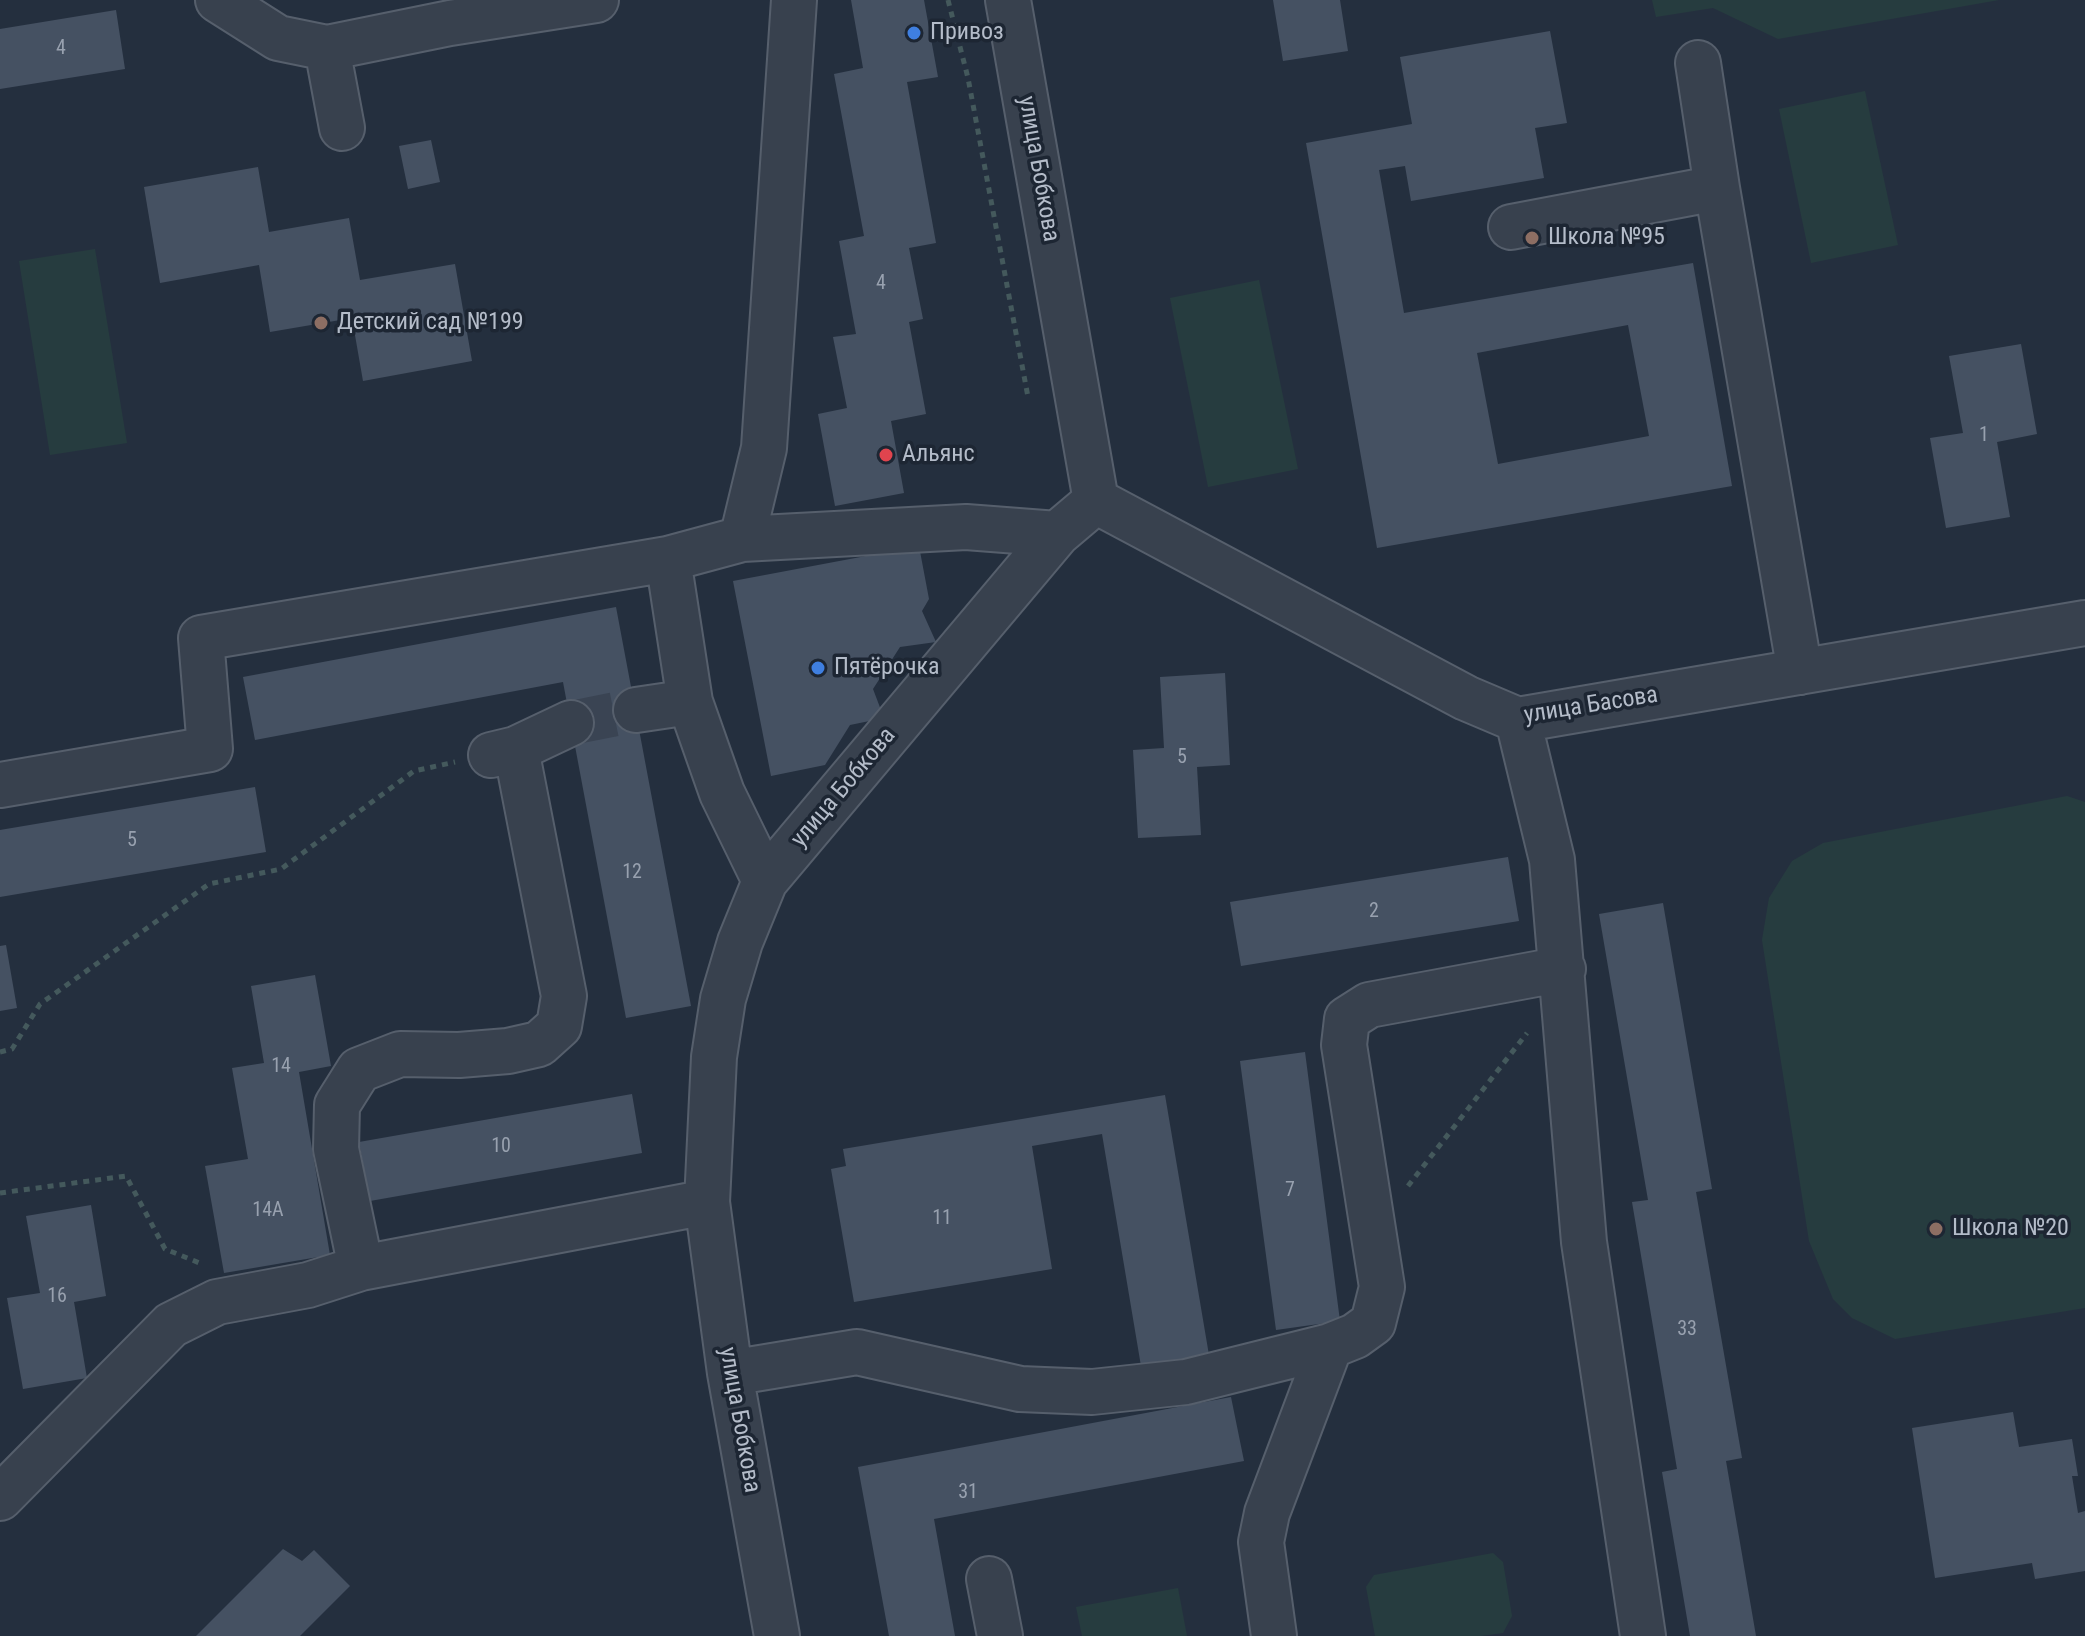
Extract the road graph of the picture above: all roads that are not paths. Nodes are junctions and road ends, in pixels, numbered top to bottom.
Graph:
1 (218, 0) edge
2 (596, 0) edge
3 (794, 0) edge
4 (1008, 0) edge
5 (327, 48) junction
6 (1698, 63) dead end
7 (342, 128) dead end
8 (1717, 188) junction
9 (1511, 227) dead end
10 (1096, 501) junction
11 (1057, 534) junction
12 (742, 539) junction
13 (668, 559) junction
14 (2085, 623) edge
15 (1800, 672) junction
16 (690, 702) junction
17 (636, 710) tunnel mouth
18 (1518, 720) junction
19 (571, 723) tunnel mouth
20 (0, 785) edge
21 (765, 881) junction
22 (1564, 976) junction
23 (707, 1202) junction
24 (361, 1268) junction
25 (1330, 1346) junction
26 (730, 1373) junction
27 (0, 1498) edge
28 (989, 1579) dead end
29 (777, 1636) edge
30 (1000, 1636) edge
31 (1274, 1636) edge
32 (1643, 1636) edge

1 - 5 street
2 - 5 street
3 - 12 street
4 - 10 street, улица Бобкова
5 - 7 street
6 - 8 street
8 - 9 street
8 - 15 street
10 - 11 street, улица Бобкова
10 - 18 street, улица Басова
11 - 12 street
11 - 21 street, улица Бобкова
12 - 13 street
13 - 16 street
13 - 20 street
14 - 15 street, улица Басова
15 - 18 street, улица Басова
16 - 17 street
16 - 21 street
18 - 22 street
19 - 24 street
21 - 23 street, улица Бобкова
22 - 25 street
22 - 32 street
23 - 24 street
23 - 26 street, улица Бобкова
24 - 27 street
25 - 26 street
25 - 31 street
26 - 29 street, улица Бобкова
28 - 30 street

